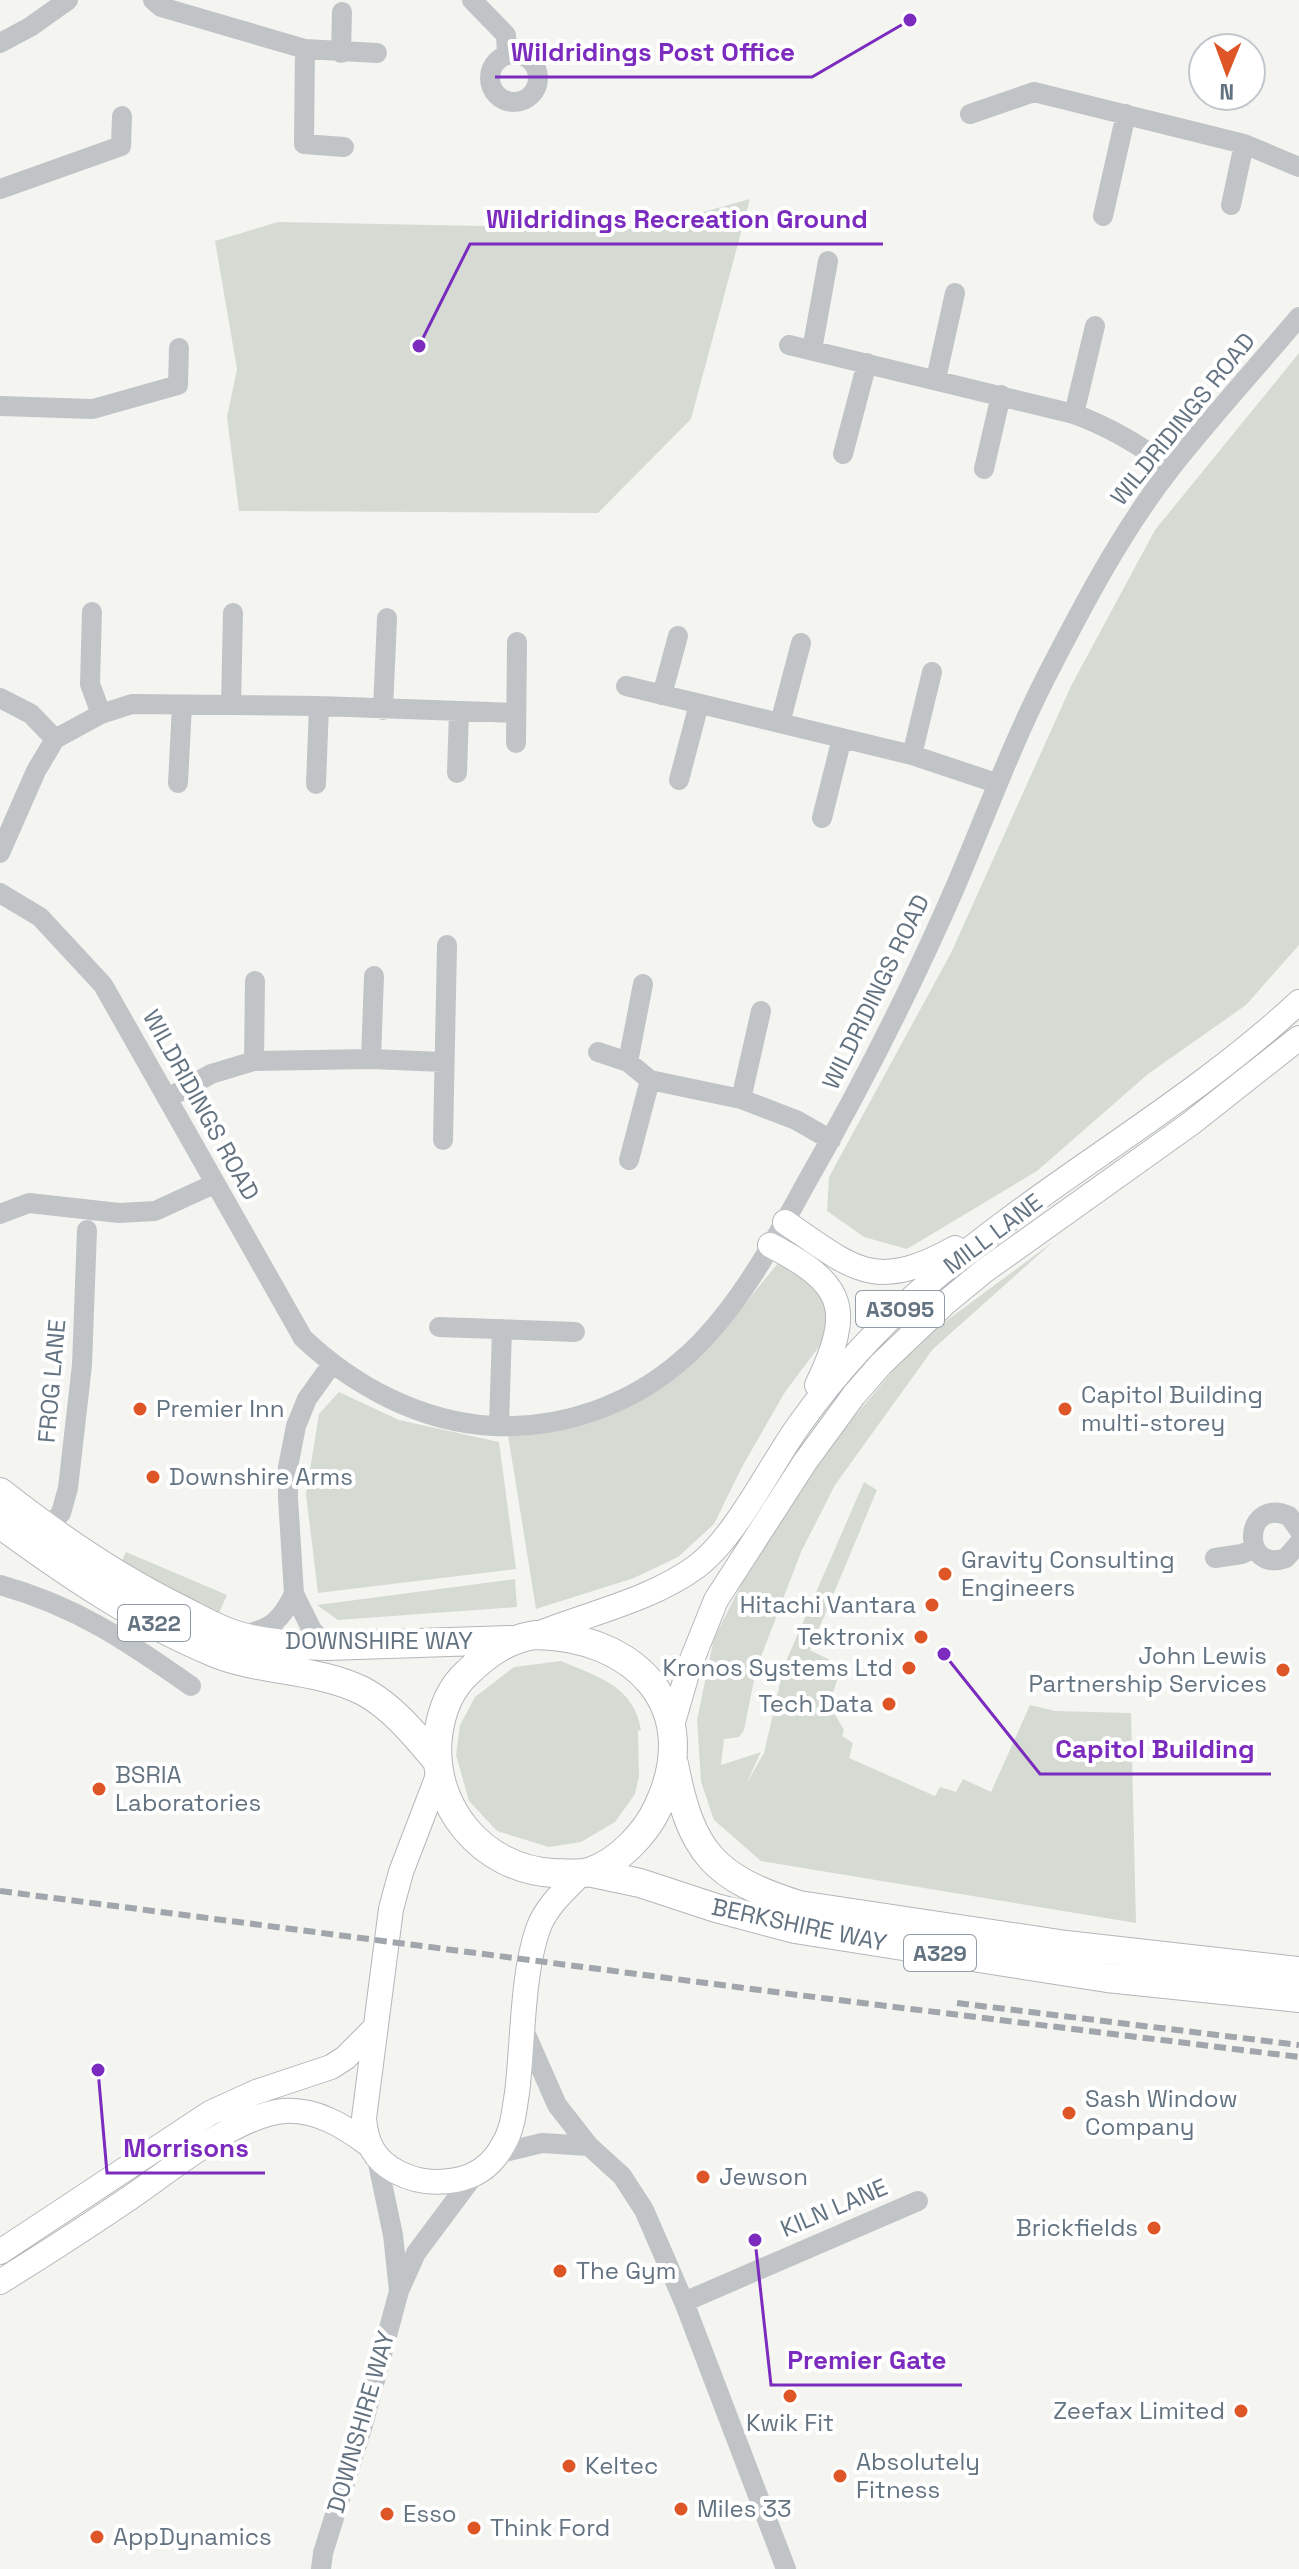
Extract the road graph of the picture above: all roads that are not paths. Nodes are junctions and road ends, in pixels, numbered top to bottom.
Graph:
1 (68, 0) edge
2 (153, 0) edge
3 (472, 0) edge
4 (342, 12) dead end
5 (0, 43) edge
6 (305, 49) junction
7 (341, 53) junction
8 (377, 53) dead end
9 (507, 54) dead end
10 (970, 114) dead end
11 (1126, 114) junction
12 (122, 116) dead end
13 (1244, 144) junction
14 (344, 147) dead end
15 (1299, 167) edge
16 (0, 189) edge
17 (1231, 205) dead end
18 (1103, 216) dead end
19 (828, 261) dead end
20 (955, 293) dead end
21 (1299, 317) edge
22 (1095, 326) dead end
23 (789, 345) dead end
24 (179, 348) dead end
25 (812, 350) junction
26 (867, 363) junction
27 (936, 379) junction
28 (1001, 395) junction
29 (0, 406) edge
30 (1074, 414) junction
31 (843, 454) dead end
32 (1171, 468) junction
33 (984, 469) dead end
34 (92, 612) dead end
35 (233, 613) dead end
36 (387, 618) dead end
37 (678, 636) dead end
38 (517, 642) dead end
39 (801, 643) dead end
40 (932, 672) dead end
41 (626, 686) dead end
42 (662, 695) junction
43 (0, 698) edge
44 (699, 704) junction
45 (182, 705) junction
46 (231, 705) junction
47 (319, 706) junction
48 (383, 710) junction
49 (459, 712) junction
50 (516, 713) junction
51 (101, 714) junction
52 (780, 723) junction
53 (842, 738) junction
54 (55, 739) junction
55 (516, 743) dead end
56 (912, 755) junction
57 (457, 773) dead end
58 (679, 780) dead end
59 (178, 783) dead end
60 (996, 783) junction
61 (316, 784) dead end
62 (822, 818) dead end
63 (0, 853) edge
64 (0, 893) edge
65 (447, 945) dead end
66 (374, 976) dead end
67 (255, 981) dead end
68 (643, 984) dead end
69 (1299, 1002) edge
70 (761, 1011) dead end
71 (1299, 1038) edge
72 (598, 1052) dead end
73 (371, 1059) junction
74 (254, 1061) junction
75 (443, 1062) junction
76 (628, 1062) junction
77 (650, 1080) junction
78 (168, 1098) junction
79 (741, 1099) junction
80 (443, 1140) dead end
81 (831, 1140) junction
82 (629, 1160) dead end
83 (214, 1184) junction
84 (0, 1214) edge
85 (1009, 1219) junction
86 (785, 1222) junction
87 (87, 1230) dead end
88 (770, 1245) junction
89 (439, 1327) dead end
90 (502, 1329) junction
91 (575, 1332) dead end
92 (332, 1364) junction
93 (499, 1426) junction
94 (798, 1427) junction
95 (0, 1492) edge
96 (1296, 1515) edge
97 (0, 1524) edge
98 (47, 1529) junction
99 (1255, 1548) junction
100 (1297, 1552) edge
101 (1215, 1558) dead end
102 (0, 1585) edge
103 (294, 1594) junction
104 (237, 1636) junction
105 (523, 1638) junction
106 (327, 1646) junction
107 (191, 1686) dead end
108 (671, 1729) junction
109 (673, 1759) junction
110 (438, 1768) junction
111 (586, 1872) junction
112 (1299, 1971) edge
113 (1299, 1998) edge
114 (374, 2029) junction
115 (524, 2030) junction
116 (589, 2146) junction
117 (373, 2151) junction
118 (497, 2154) junction
119 (475, 2174) junction
120 (918, 2201) dead end
121 (0, 2252) edge
122 (0, 2282) edge
123 (399, 2291) junction
124 (684, 2302) junction
125 (318, 2564) edge
126 (786, 2569) edge

1 - 5 street
2 - 6 street
3 - 9 street
4 - 7 street
6 - 7 street
6 - 14 street
7 - 8 street
10 - 11 street
11 - 13 street
11 - 18 street
12 - 16 street
13 - 15 street
13 - 17 street
19 - 25 street
20 - 27 street
21 - 32 street, WILDRIDINGS ROAD
22 - 30 street
23 - 25 street
24 - 29 street
25 - 26 street
26 - 27 street
26 - 31 street
27 - 28 street
28 - 30 street
28 - 33 street
30 - 32 street
32 - 60 street, WILDRIDINGS ROAD
34 - 51 street
35 - 46 street
36 - 48 street
37 - 42 street
38 - 50 street
39 - 52 street
40 - 56 street
41 - 42 street
42 - 44 street
43 - 54 street
44 - 52 street
44 - 58 street
45 - 46 street
45 - 51 street
45 - 59 street
46 - 47 street
47 - 48 street
47 - 61 street
48 - 49 street
49 - 50 street
49 - 57 street
50 - 55 street
51 - 54 street
52 - 53 street
53 - 56 street
53 - 62 street
54 - 63 street
56 - 60 street
60 - 81 street, WILDRIDINGS ROAD
64 - 78 street, WILDRIDINGS ROAD
65 - 75 street
66 - 73 street
67 - 74 street
68 - 76 street
69 - 85 main road, MILL LANE / A3095
70 - 79 street
71 - 108 main road, MILL LANE / A3095
72 - 76 street
73 - 74 street
73 - 75 street
74 - 78 street
75 - 80 street
76 - 77 street
77 - 79 street
77 - 82 street
78 - 83 street, WILDRIDINGS ROAD
79 - 81 street
81 - 86 street, WILDRIDINGS ROAD
83 - 84 street
83 - 92 street, WILDRIDINGS ROAD
85 - 86 main road
85 - 94 main road, MILL LANE / A3095
86 - 88 street, WILDRIDINGS ROAD
87 - 98 street, FROG LANE
88 - 93 street, WILDRIDINGS ROAD
88 - 94 main road
89 - 90 street
90 - 91 street
90 - 93 street
92 - 93 street, WILDRIDINGS ROAD
92 - 103 street
94 - 105 main road, MILL LANE / A3095
95 - 98 highway, DOWNSHIRE WAY / A322
96 - 99 street
97 - 110 highway, DOWNSHIRE WAY / A322
98 - 104 highway, DOWNSHIRE WAY / A322
99 - 100 street
99 - 101 street
102 - 107 street
103 - 104 street
103 - 106 street
104 - 106 highway, DOWNSHIRE WAY / A322
105 - 106 highway, DOWNSHIRE WAY / A322
105 - 108 highway
105 - 110 highway
108 - 109 highway
109 - 111 highway
109 - 112 highway, BERKSHIRE WAY / A329
110 - 111 highway
110 - 114 main road
111 - 113 highway, BERKSHIRE WAY / A329
111 - 115 main road
114 - 117 main road
114 - 121 main road
115 - 116 street
115 - 118 main road
116 - 118 street
116 - 124 street
117 - 119 main road
117 - 122 main road
117 - 123 street, DOWNSHIRE WAY
118 - 119 main road
119 - 123 street, DOWNSHIRE WAY
120 - 124 street, KILN LANE
123 - 125 street, DOWNSHIRE WAY
124 - 126 street

